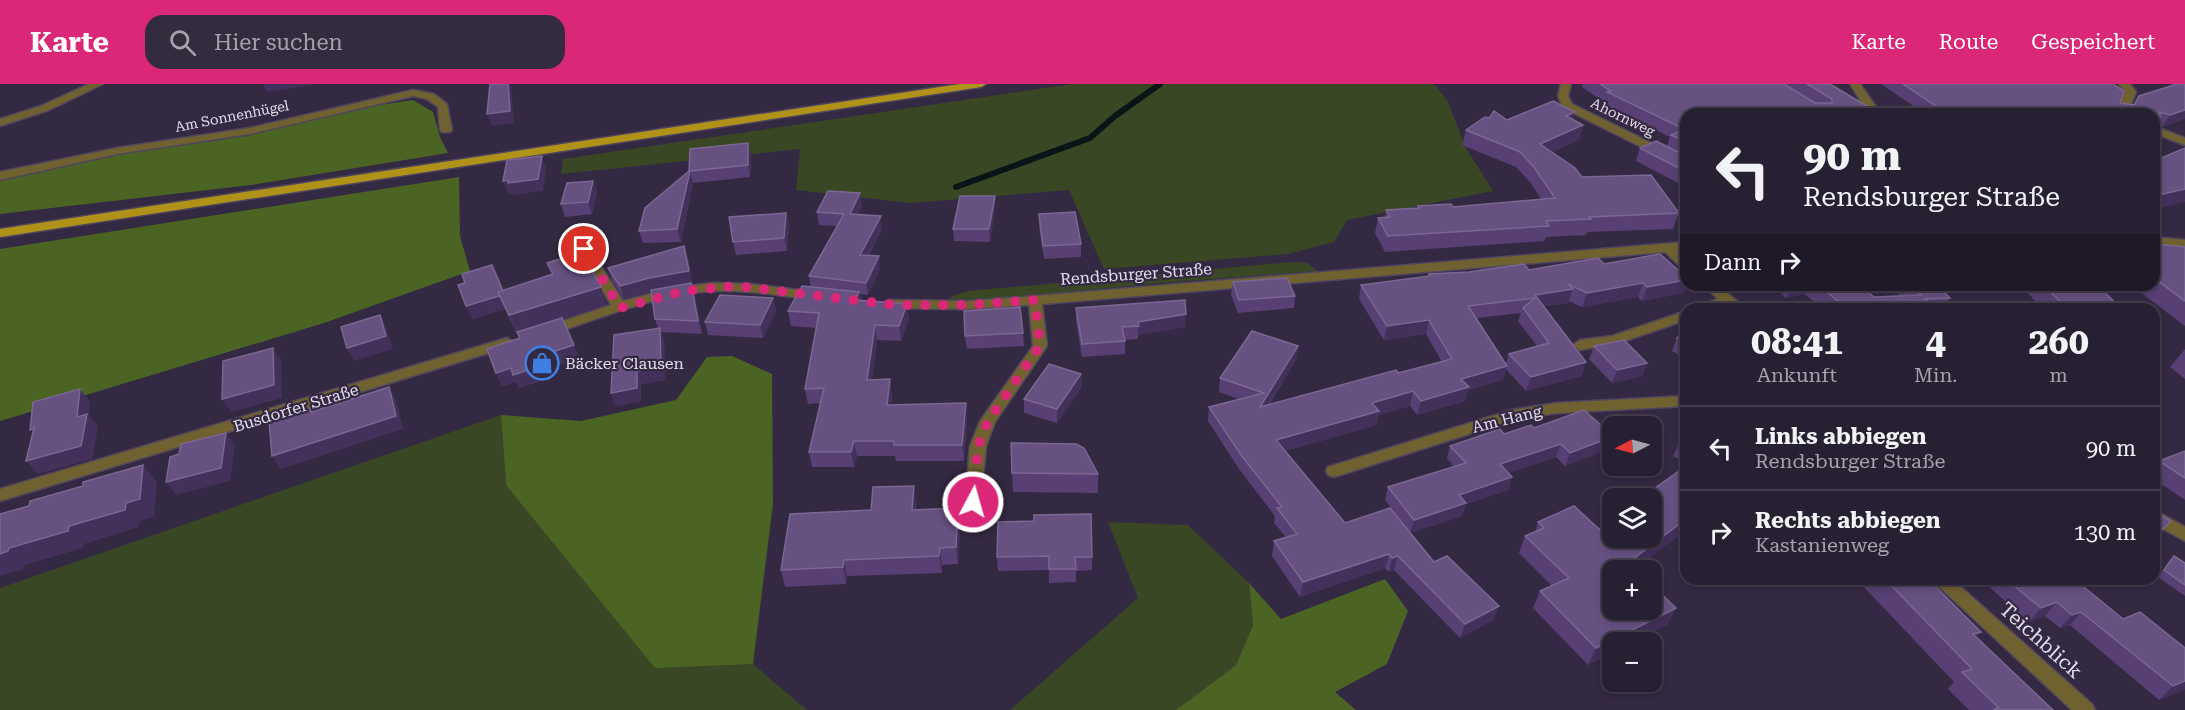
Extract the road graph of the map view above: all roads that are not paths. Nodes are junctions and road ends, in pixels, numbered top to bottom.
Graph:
1 (98, 84) edge
2 (981, 84) edge
3 (1566, 84) edge
4 (1855, 84) edge
5 (2124, 84) edge
6 (1871, 108) edge
7 (2123, 108) edge
8 (0, 123) edge
9 (446, 130) dead end
10 (2160, 132) edge
11 (2185, 142) edge
12 (1680, 162) edge
13 (0, 176) edge
14 (0, 233) edge
15 (2160, 241) edge
16 (2185, 244) edge
17 (1680, 246) edge
18 (1666, 247) junction
19 (584, 249) dead end
20 (1680, 259) edge
21 (1717, 291) edge
22 (831, 298) edge
23 (1035, 300) junction
24 (1727, 300) junction
25 (873, 303) edge
26 (1719, 303) edge
27 (1731, 303) edge
28 (620, 308) junction
29 (1680, 317) edge
30 (1580, 345) dead end
31 (1680, 401) edge
32 (1334, 471) dead end
33 (0, 495) edge
34 (973, 502) dead end
35 (2160, 520) edge
36 (2185, 535) edge
37 (1947, 585) edge
38 (2085, 710) edge

1 - 8 street
2 - 14 main road
3 - 12 street, Ahornweg
4 - 6 street
5 - 7 street
9 - 13 street, Am Sonnenhügel
10 - 11 street
15 - 16 street
17 - 18 street, Rendsburger Straße
18 - 20 street
18 - 23 street, Rendsburger Straße
19 - 28 street
21 - 24 street
22 - 28 street
23 - 25 street, Rendsburger Straße
23 - 34 street
24 - 26 street
24 - 27 street
28 - 33 street, Busdorfer Straße
29 - 30 street
31 - 32 street, Am Hang
35 - 36 street
37 - 38 street, Teichblick

